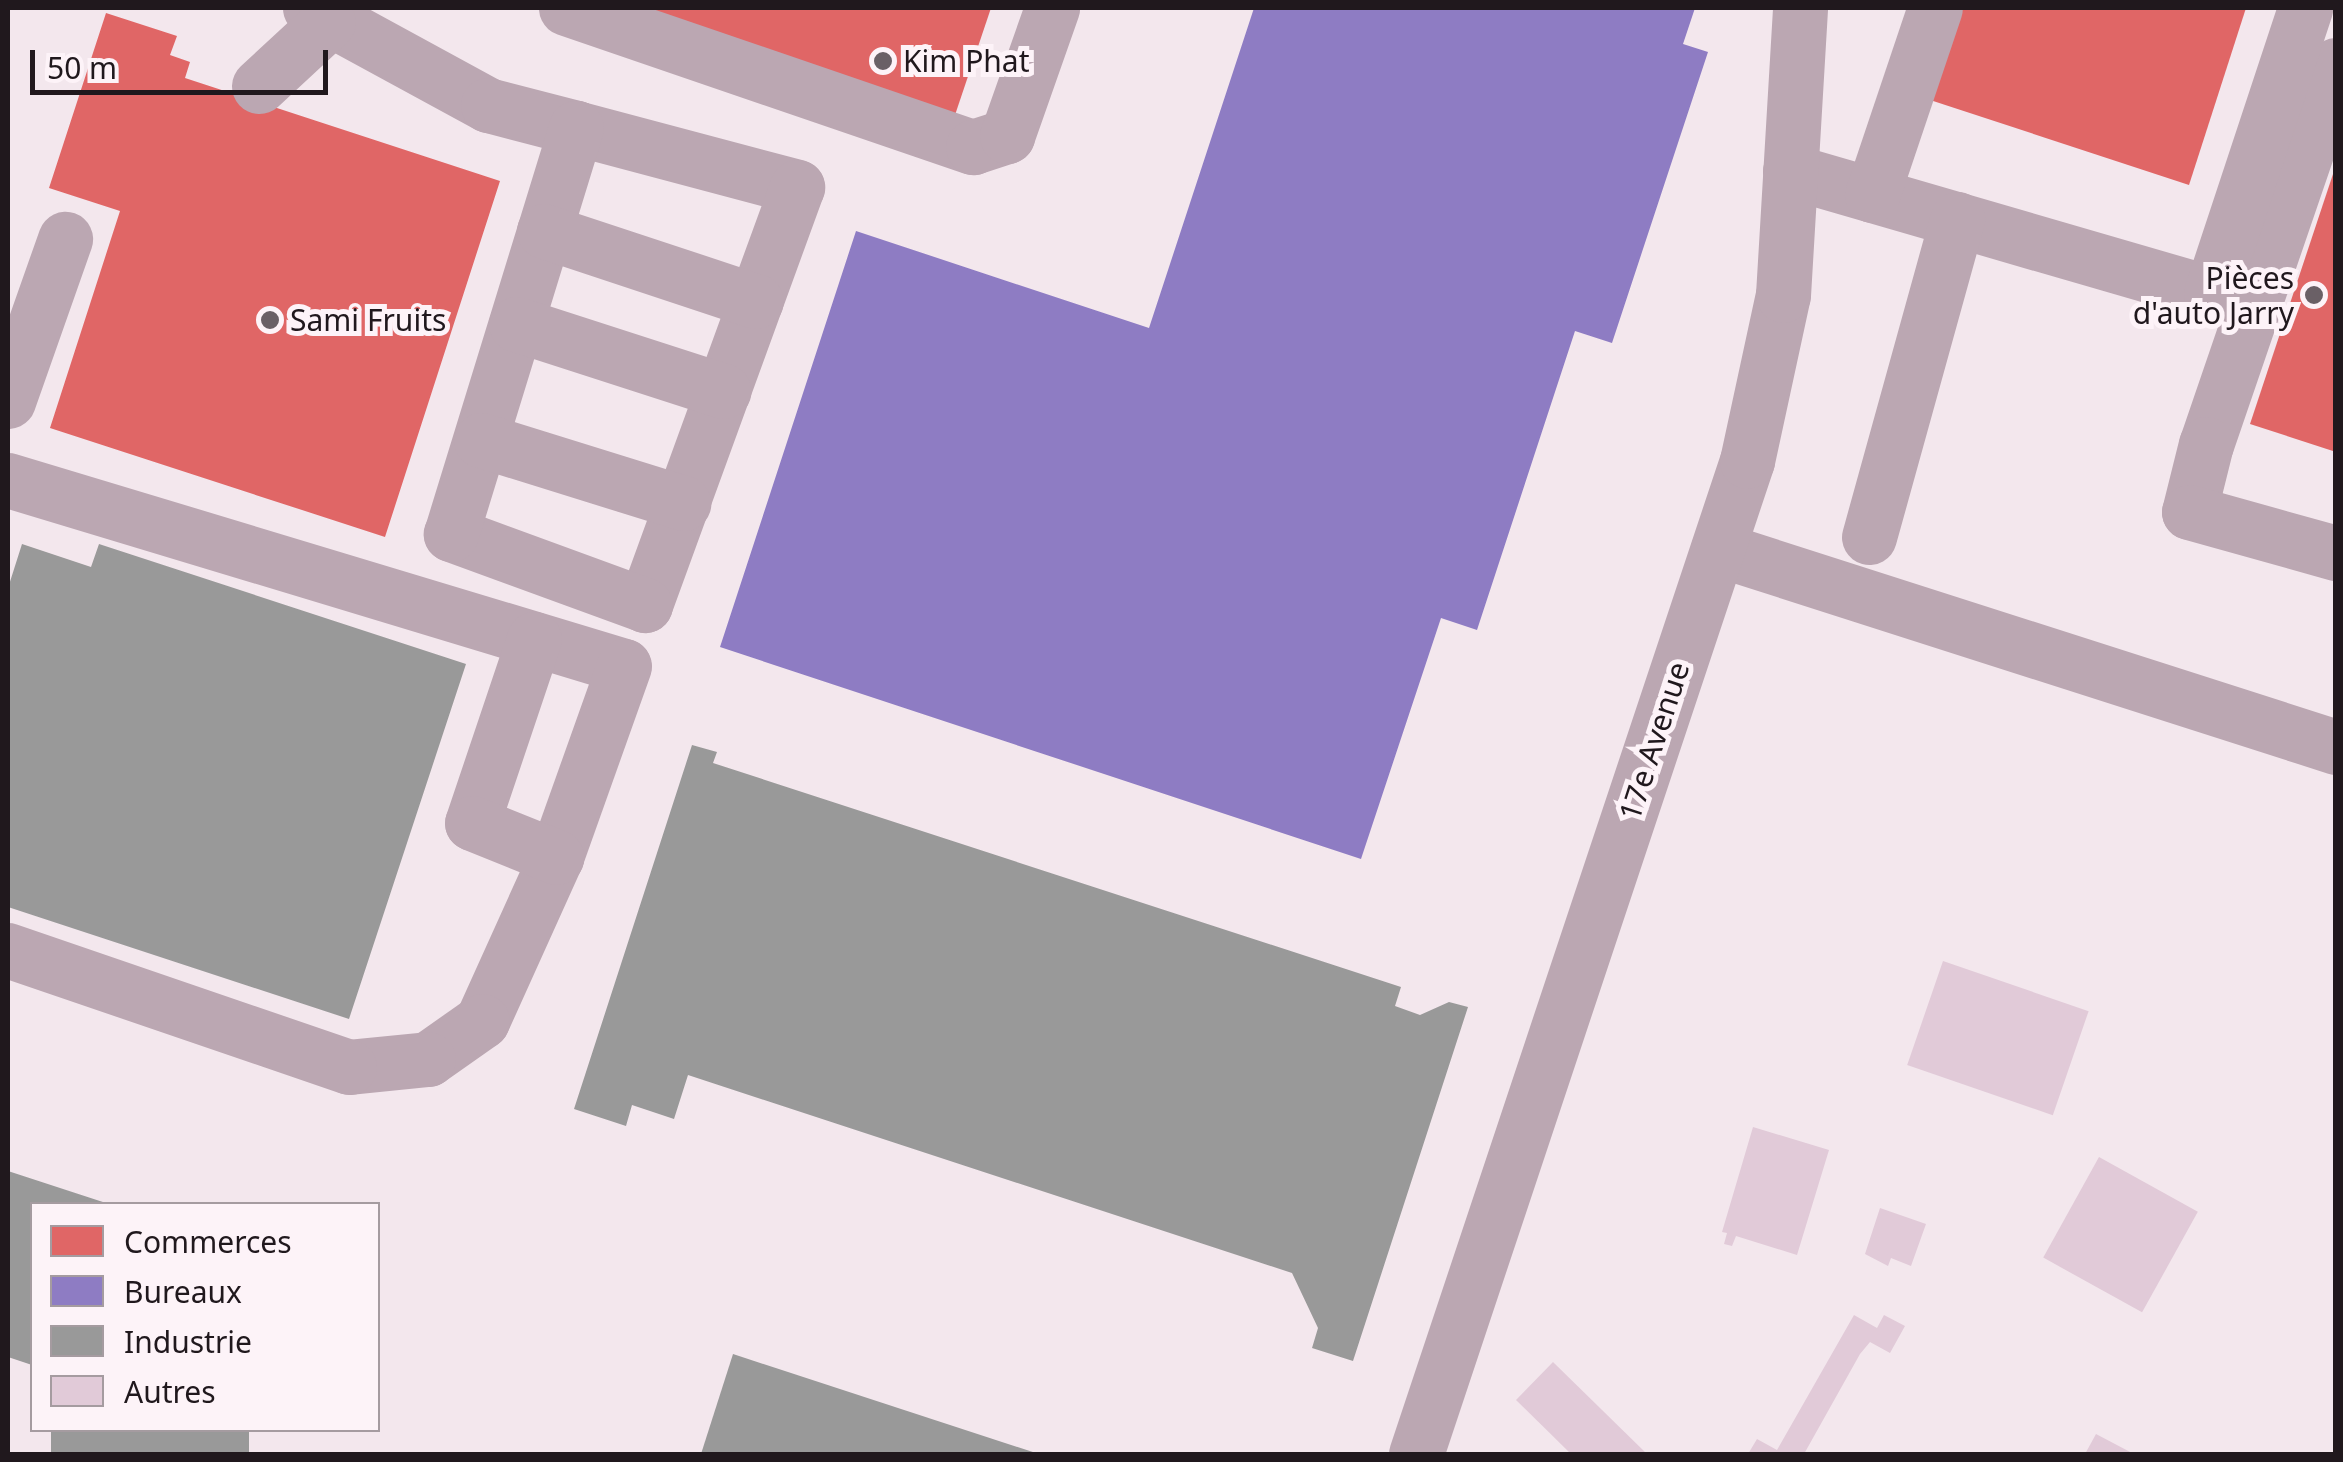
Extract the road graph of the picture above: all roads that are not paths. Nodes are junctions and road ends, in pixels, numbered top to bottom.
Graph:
1 (566, 8) edge
2 (1052, 8) edge
3 (1800, 8) edge
4 (1935, 8) edge
5 (2305, 8) edge
6 (319, 15) edge
7 (2336, 65) edge
8 (259, 86) dead end
9 (576, 128) junction
10 (1790, 171) junction
11 (1872, 195) junction
12 (1957, 219) junction
13 (544, 231) junction
14 (65, 240) dead end
15 (756, 302) junction
16 (516, 324) junction
17 (723, 391) junction
18 (8, 401) edge
19 (481, 440) junction
20 (8, 483) edge
21 (682, 503) junction
22 (1870, 537) dead end
23 (1718, 549) junction
24 (2336, 552) edge
25 (534, 640) junction
26 (2336, 747) edge
27 (556, 856) junction
28 (8, 950) edge
29 (1416, 1454) edge

1 - 2 street
3 - 10 street, 17e Avenue
4 - 11 street
5 - 12 street
6 - 8 street
6 - 9 street
7 - 24 street
9 - 13 street
9 - 15 street
10 - 11 street
10 - 23 street, 17e Avenue
11 - 12 street
12 - 22 street
13 - 15 street
13 - 16 street
14 - 18 street
15 - 17 street
16 - 17 street
16 - 19 street
17 - 21 street
19 - 21 street
19 - 21 street
20 - 25 street
23 - 26 street
23 - 29 street, 17e Avenue
25 - 27 street
25 - 27 street
27 - 28 street

